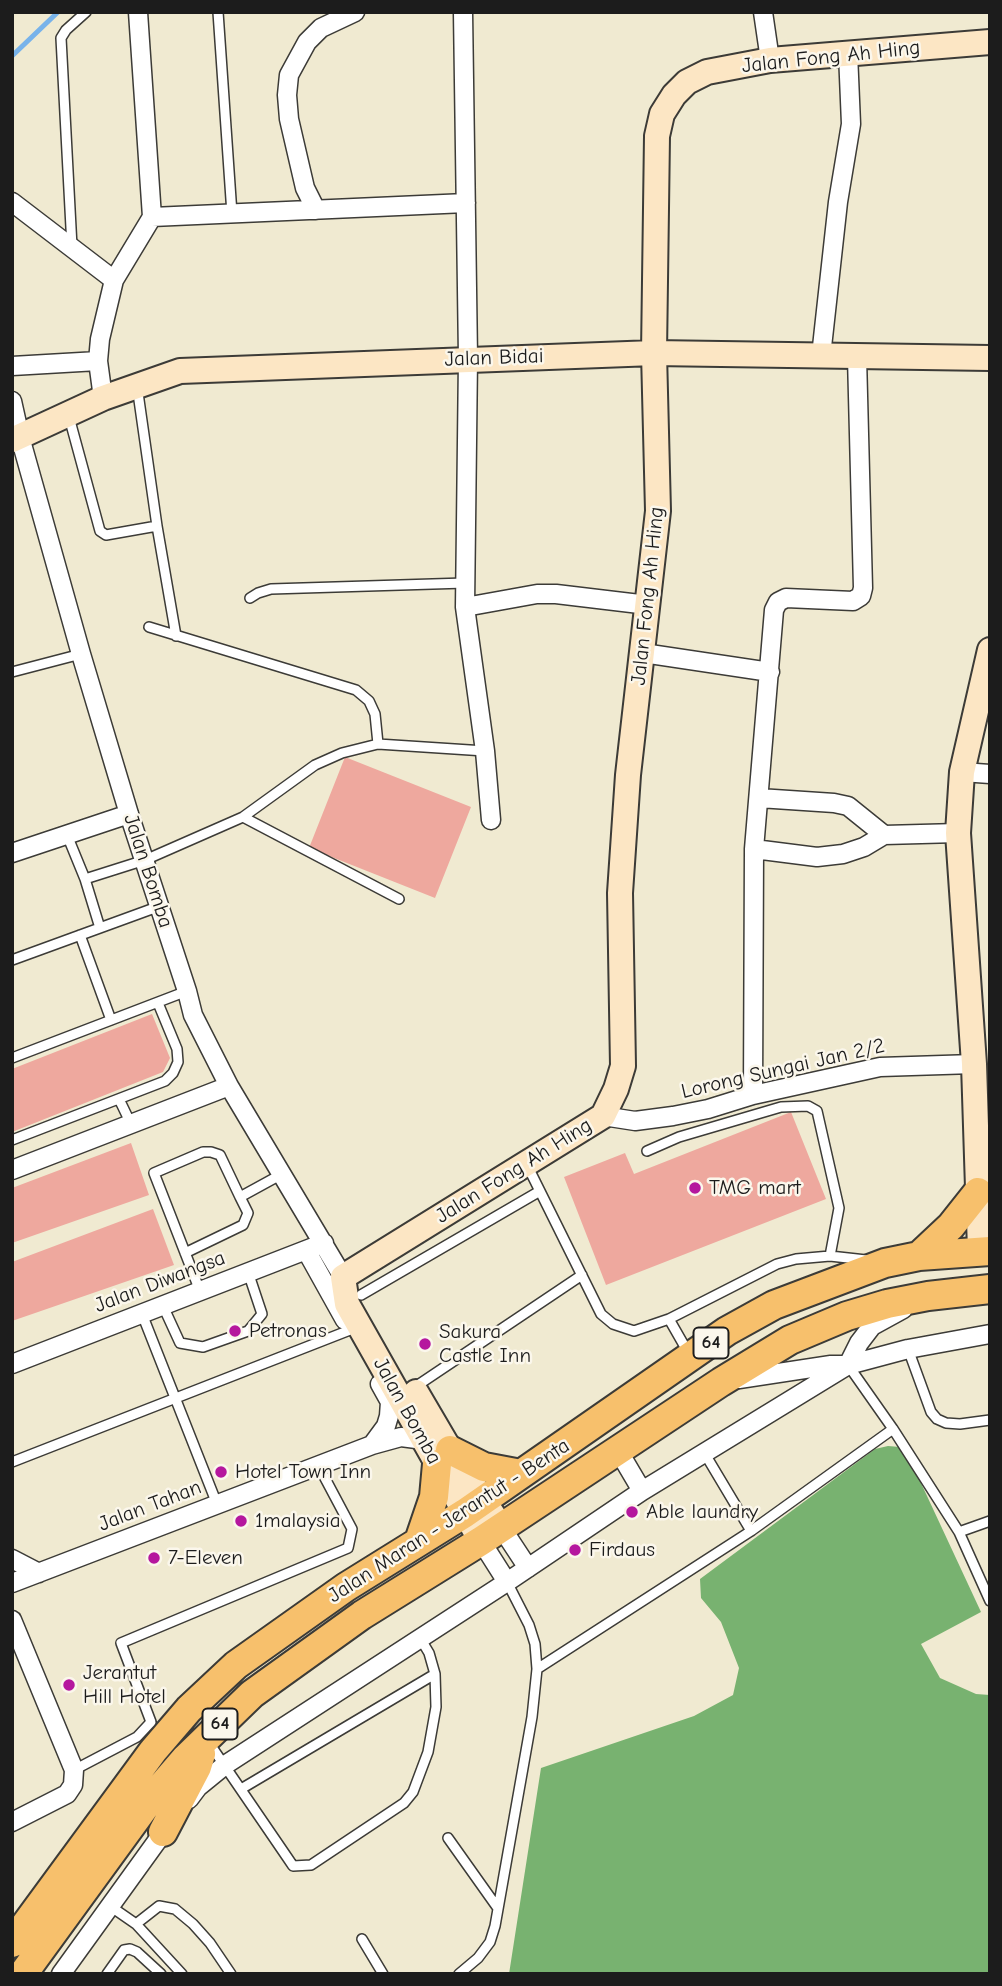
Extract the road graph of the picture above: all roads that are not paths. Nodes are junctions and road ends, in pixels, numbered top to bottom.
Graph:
1 (86, 12) edge
2 (138, 12) edge
3 (218, 12) edge
4 (355, 12) edge
5 (463, 12) edge
6 (763, 12) edge
7 (990, 42) edge
8 (848, 53) junction
9 (770, 60) junction
10 (12, 202) edge
11 (466, 203) junction
12 (316, 210) junction
13 (232, 214) junction
14 (152, 217) junction
15 (72, 247) junction
16 (114, 280) junction
17 (654, 353) junction
18 (821, 356) junction
19 (857, 357) junction
20 (468, 358) junction
21 (990, 358) edge
22 (99, 361) junction
23 (12, 366) edge
24 (137, 385) junction
25 (103, 398) junction
26 (12, 401) edge
27 (69, 414) junction
28 (16, 439) edge
29 (158, 526) junction
30 (465, 583) junction
31 (250, 598) dead end
32 (648, 605) junction
33 (465, 607) junction
34 (149, 627) dead end
35 (176, 636) junction
36 (990, 650) edge
37 (643, 653) junction
38 (81, 654) junction
39 (12, 672) edge
40 (770, 672) junction
41 (378, 744) junction
42 (485, 751) junction
43 (962, 772) junction
44 (990, 774) edge
45 (759, 799) junction
46 (129, 814) junction
47 (243, 817) junction
48 (491, 820) dead end
49 (958, 833) junction
50 (67, 835) junction
51 (884, 835) junction
52 (754, 849) junction
53 (12, 853) edge
54 (145, 860) junction
55 (85, 879) junction
56 (399, 899) dead end
57 (160, 906) junction
58 (100, 928) junction
59 (80, 935) junction
60 (12, 960) edge
61 (187, 991) junction
62 (158, 1003) junction
63 (111, 1020) junction
64 (12, 1058) edge
65 (974, 1064) junction
66 (229, 1086) junction
67 (752, 1095) junction
68 (119, 1099) junction
69 (603, 1116) junction
70 (673, 1116) junction
71 (131, 1124) junction
72 (679, 1137) junction
73 (12, 1140) edge
74 (647, 1151) dead end
75 (527, 1163) junction
76 (12, 1170) edge
77 (282, 1174) junction
78 (984, 1184) edge
79 (540, 1191) junction
80 (240, 1197) junction
81 (324, 1243) junction
82 (306, 1250) junction
83 (185, 1253) junction
84 (830, 1256) junction
85 (919, 1256) junction
86 (987, 1258) edge
87 (885, 1263) junction
88 (247, 1272) junction
89 (582, 1275) junction
90 (343, 1277) junction
91 (990, 1289) edge
92 (200, 1291) junction
93 (361, 1295) junction
94 (928, 1296) junction
95 (163, 1306) junction
96 (142, 1314) junction
97 (669, 1319) junction
98 (350, 1330) junction
99 (990, 1334) edge
100 (908, 1349) junction
101 (692, 1358) junction
102 (12, 1364) edge
103 (848, 1365) junction
104 (721, 1382) junction
105 (413, 1388) junction
106 (175, 1398) junction
107 (990, 1420) edge
108 (893, 1429) junction
109 (424, 1440) junction
110 (372, 1445) junction
111 (619, 1452) junction
112 (705, 1454) junction
113 (444, 1457) junction
114 (12, 1462) edge
115 (318, 1465) junction
116 (522, 1475) junction
117 (642, 1491) junction
118 (217, 1504) junction
119 (474, 1507) junction
120 (990, 1521) edge
121 (751, 1531) junction
122 (959, 1532) junction
123 (491, 1534) junction
124 (419, 1541) junction
125 (12, 1559) edge
126 (528, 1567) junction
127 (39, 1573) junction
128 (508, 1582) junction
129 (12, 1583) edge
130 (990, 1601) edge
131 (12, 1620) edge
132 (420, 1638) junction
133 (537, 1669) junction
134 (435, 1674) junction
135 (206, 1738) junction
136 (225, 1765) junction
137 (74, 1770) junction
138 (241, 1789) junction
139 (12, 1822) edge
140 (163, 1832) junction
141 (448, 1838) dead end
142 (110, 1906) junction
143 (498, 1907) junction
144 (136, 1924) junction
145 (362, 1939) dead end
146 (12, 1943) edge
147 (23, 1974) edge
148 (61, 1974) edge
149 (107, 1974) edge
150 (161, 1974) edge
151 (182, 1974) edge
152 (231, 1974) edge
153 (383, 1974) edge
154 (459, 1974) edge

1 - 15 lane
2 - 14 street
3 - 13 lane
4 - 12 street
5 - 11 street
6 - 9 street
7 - 8 main road, Jalan Fong Ah Hing
8 - 9 main road, Jalan Fong Ah Hing
8 - 18 street
9 - 17 main road, Jalan Fong Ah Hing
10 - 15 street
11 - 12 street
11 - 20 street
12 - 13 street
13 - 14 street
14 - 16 street
15 - 16 street
16 - 22 street
17 - 18 main road, Jalan Bidai
17 - 20 main road, Jalan Bidai
17 - 32 main road, Jalan Fong Ah Hing
18 - 19 main road, Jalan Bidai
19 - 21 main road, Jalan Bidai
19 - 40 street
20 - 24 main road, Jalan Bidai
20 - 30 street
22 - 23 street
22 - 25 street
24 - 25 main road, Jalan Bidai
24 - 29 lane
25 - 27 main road, Jalan Bidai
26 - 28 street, Jalan Bomba
27 - 28 main road, Jalan Bidai
27 - 29 lane
28 - 38 street, Jalan Bomba
29 - 35 lane
30 - 31 lane
30 - 33 street
32 - 33 street
32 - 37 main road, Jalan Fong Ah Hing
33 - 42 street
34 - 35 lane
35 - 41 lane
36 - 43 main road
37 - 40 street
37 - 69 main road, Jalan Fong Ah Hing
38 - 39 lane
38 - 46 street, Jalan Bomba
40 - 45 street
41 - 42 lane
41 - 47 lane
42 - 48 street
43 - 44 street
43 - 49 main road
45 - 51 street
45 - 52 street
46 - 50 street
46 - 54 street, Jalan Bomba
47 - 54 lane
47 - 56 lane
49 - 51 street
49 - 65 main road
50 - 53 street
50 - 55 lane
51 - 52 street
52 - 67 street
54 - 55 lane
54 - 57 street, Jalan Bomba
55 - 58 lane
57 - 58 lane
57 - 61 street, Jalan Bomba
58 - 59 lane
59 - 60 lane
59 - 63 lane
61 - 62 lane
61 - 66 street, Jalan Bomba
62 - 63 lane
62 - 68 lane
63 - 64 lane
65 - 67 street, Lorong Sungai Jan 2/2
65 - 78 main road
66 - 71 street
66 - 77 street, Jalan Bomba
67 - 70 street, Lorong Sungai Jan 2/2
68 - 71 lane
68 - 73 lane
69 - 70 street, Lorong Sungai Jan 2/2
69 - 75 main road, Jalan Fong Ah Hing
70 - 72 lane
71 - 76 street
72 - 74 lane
72 - 84 lane
75 - 79 lane
75 - 90 main road, Jalan Fong Ah Hing
77 - 80 lane
77 - 81 street, Jalan Bomba
78 - 85 main road
78 - 86 main road
79 - 89 lane
79 - 93 lane
80 - 83 lane
80 - 83 lane
81 - 82 street, Jalan Diwangsa
81 - 90 street, Jalan Bomba
82 - 88 street, Jalan Diwangsa
82 - 98 street
83 - 92 lane
84 - 87 lane
84 - 97 lane
85 - 86 main road, Jalan Maran - Jerantut - Benta / 64
85 - 87 main road, Jalan Maran - Jerantut - Benta / 64
87 - 101 main road, Jalan Maran - Jerantut - Benta / 64
88 - 92 street, Jalan Diwangsa
88 - 95 lane
89 - 97 lane
89 - 105 lane
90 - 93 main road, Jalan Bomba
90 - 109 main road, Jalan Bomba
91 - 94 main road, Jalan Maran - Jerantut - Benta / 64
92 - 95 street, Jalan Diwangsa
93 - 105 main road, Jalan Bomba
94 - 103 street
94 - 104 main road, Jalan Maran - Jerantut - Benta / 64
95 - 96 street, Jalan Diwangsa
96 - 102 street, Jalan Diwangsa
96 - 106 lane
97 - 101 lane
98 - 106 lane
98 - 110 street
99 - 100 street
100 - 103 street
100 - 107 lane
101 - 116 main road, Jalan Maran - Jerantut - Benta / 64
103 - 104 street
103 - 108 lane
103 - 112 street
104 - 111 main road, Jalan Maran - Jerantut - Benta / 64
105 - 113 main road, Jalan Bomba
106 - 114 lane
106 - 118 lane
108 - 121 lane
108 - 122 lane
109 - 110 street, Jalan Tahan
109 - 113 main road, Jalan Bomba
110 - 115 street, Jalan Tahan
111 - 117 street
111 - 123 main road, Jalan Maran - Jerantut - Benta / 64
112 - 117 street
112 - 121 lane
113 - 116 main road
113 - 119 main road, Jalan Bomba
113 - 124 main road
115 - 118 street, Jalan Tahan
115 - 137 lane
116 - 119 main road, Jalan Maran - Jerantut - Benta / 64
117 - 126 street
118 - 127 street, Jalan Tahan
119 - 123 main road, Jalan Bomba
119 - 124 main road, Jalan Maran - Jerantut - Benta / 64
120 - 122 lane
121 - 133 lane
122 - 130 lane
123 - 126 street
123 - 128 street
123 - 135 main road, Jalan Maran - Jerantut - Benta / 64
124 - 146 main road, Jalan Maran - Jerantut - Benta / 64
125 - 127 street
126 - 128 street
127 - 129 street, Jalan Tahan
128 - 132 street
128 - 133 lane
131 - 137 street
132 - 134 lane
132 - 136 street
133 - 143 lane
134 - 138 lane
134 - 138 lane
135 - 136 lane
135 - 140 main road
135 - 147 main road, Jalan Maran - Jerantut - Benta / 64
136 - 138 lane
136 - 140 street
137 - 139 street
140 - 142 street
141 - 143 lane
142 - 144 lane
142 - 148 street
143 - 154 lane
144 - 151 lane
144 - 152 lane
145 - 153 lane
149 - 150 lane

